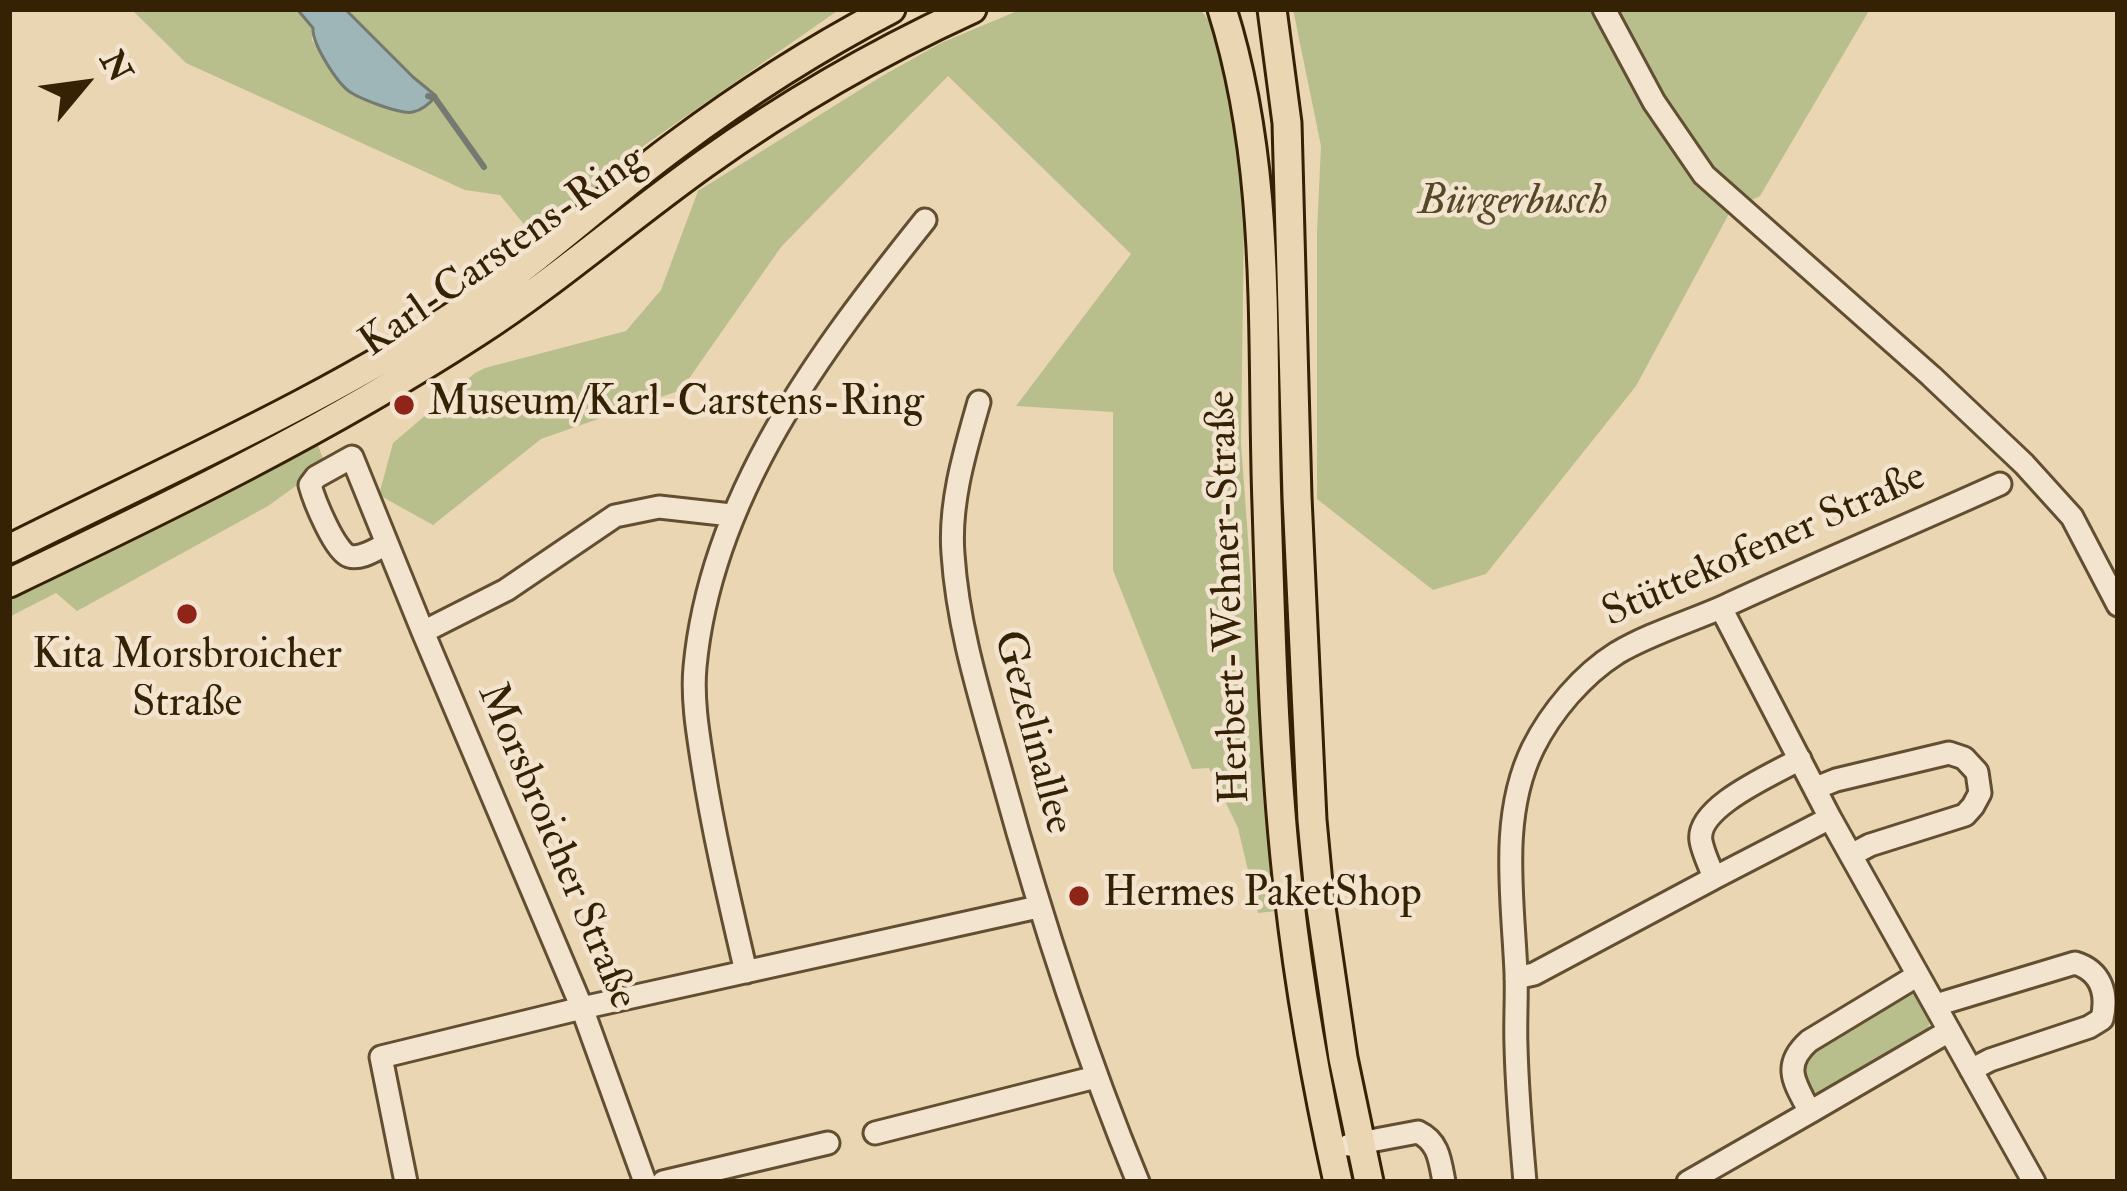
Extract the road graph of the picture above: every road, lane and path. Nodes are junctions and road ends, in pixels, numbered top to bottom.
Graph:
1 (891, 9) edge
2 (972, 9) edge
3 (1222, 9) edge
4 (1272, 9) edge
5 (1604, 9) edge
6 (1745, 183) dead end
7 (1745, 211) junction
8 (925, 220) dead end
9 (979, 402) dead end
10 (2000, 484) dead end
11 (731, 515) junction
12 (387, 544) junction
13 (9, 549) edge
14 (9, 583) edge
15 (2118, 605) edge
16 (1721, 608) junction
17 (423, 632) junction
18 (1800, 759) junction
19 (1816, 788) junction
20 (1830, 818) junction
21 (1853, 854) junction
22 (1714, 878) junction
23 (1038, 907) junction
24 (746, 972) junction
25 (1918, 975) junction
26 (1516, 978) junction
27 (1936, 1006) junction
28 (582, 1008) junction
29 (1949, 1031) junction
30 (1971, 1070) junction
31 (1096, 1077) junction
32 (1810, 1112) junction
33 (875, 1133) dead end
34 (1360, 1142) junction
35 (828, 1143) dead end
36 (1330, 1149) junction
37 (406, 1182) edge
38 (645, 1182) edge
39 (663, 1182) edge
40 (1138, 1182) edge
41 (1338, 1182) edge
42 (1370, 1182) edge
43 (1444, 1182) edge
44 (1526, 1182) edge
45 (1688, 1182) edge
46 (2034, 1182) edge

1 - 13 main road, Karl-Carstens-Ring
2 - 14 main road, Karl-Carstens-Ring
3 - 36 main road, Herbert-Wehner-Straße
4 - 34 main road, Herbert-Wehner-Straße
5 - 7 street
6 - 7 street
7 - 15 street
8 - 11 street
9 - 23 street, Gezelinallee
10 - 16 street, Stüttekofener Straße
11 - 17 street
11 - 24 street
12 - 12 street, Morsbroicher Straße
12 - 17 street, Morsbroicher Straße
16 - 18 street
16 - 26 street, Stüttekofener Straße
17 - 28 street, Morsbroicher Straße
18 - 19 street
18 - 22 street
19 - 20 street
19 - 21 street
20 - 21 street
20 - 22 street
21 - 25 street
22 - 26 street
23 - 24 street
23 - 31 street, Gezelinallee
24 - 28 street
25 - 27 street
25 - 32 street
26 - 44 street, Stüttekofener Straße
27 - 29 street
27 - 30 street
28 - 37 street
28 - 38 street, Morsbroicher Straße
29 - 30 street
29 - 32 street
30 - 46 street
31 - 33 street
31 - 40 street, Gezelinallee
32 - 45 street
34 - 36 street
34 - 42 main road, Herbert-Wehner-Straße
34 - 43 street
35 - 39 street
36 - 41 main road, Herbert-Wehner-Straße

